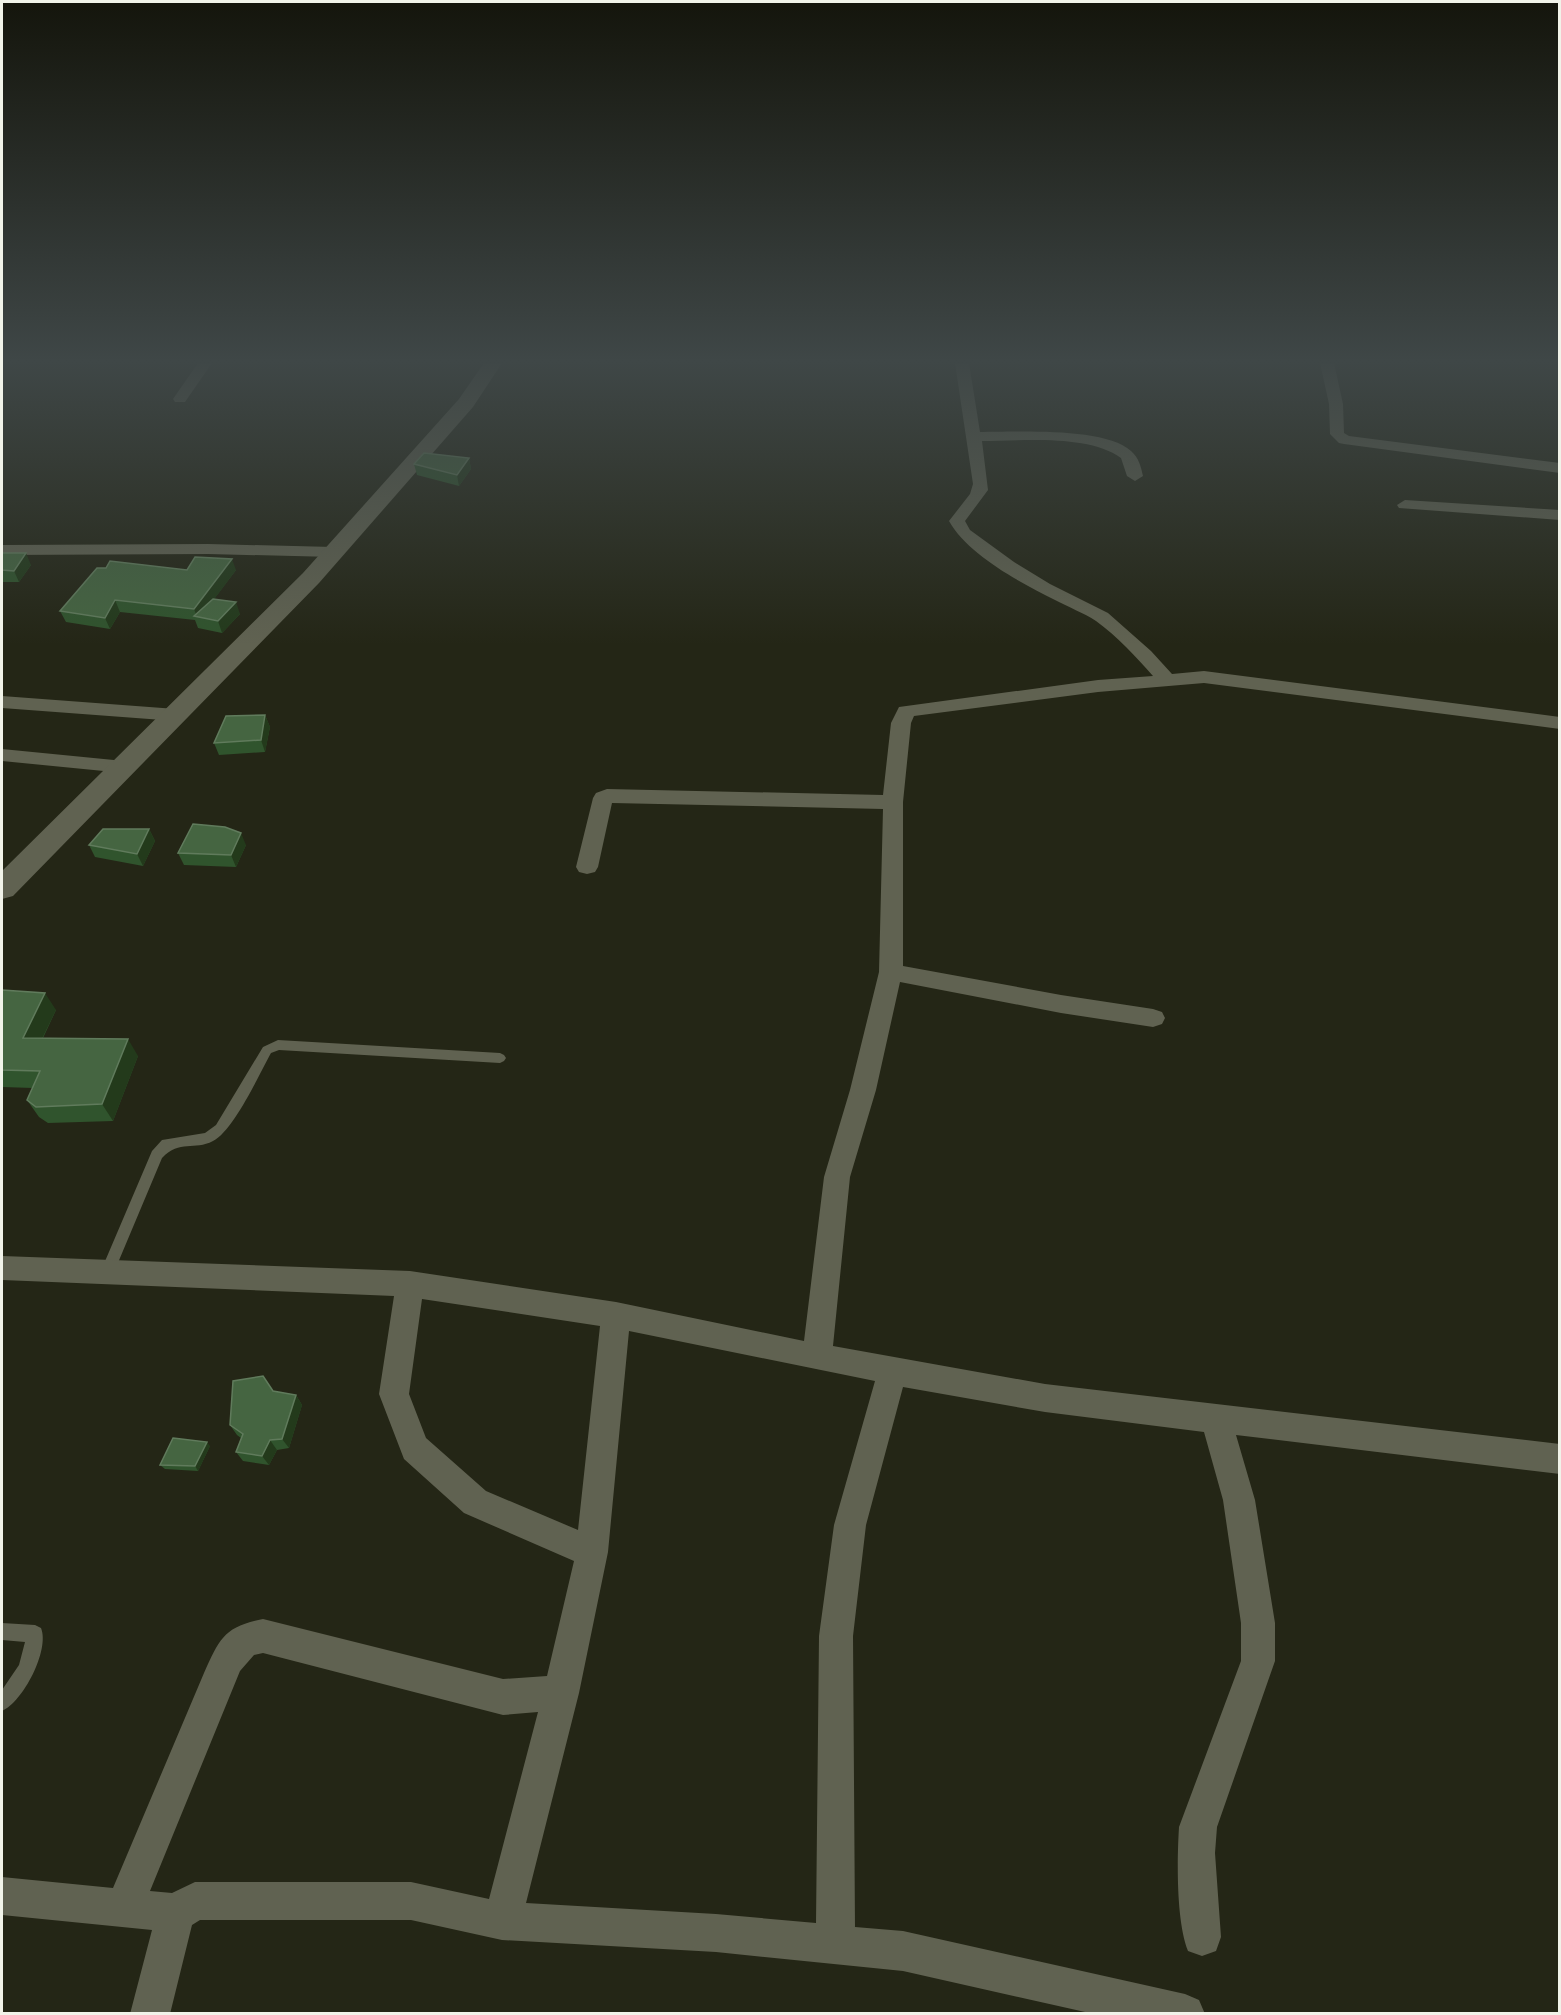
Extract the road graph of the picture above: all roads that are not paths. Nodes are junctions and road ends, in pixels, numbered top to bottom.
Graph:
1 (418, 457) edge
2 (976, 457) edge
3 (1129, 457) edge
4 (1468, 457) edge
5 (1560, 468) edge
6 (1135, 476) dead end
7 (1405, 505) dead end
8 (1560, 515) edge
9 (3, 551) edge
10 (334, 552) junction
11 (1167, 680) junction
12 (2, 702) edge
13 (176, 715) junction
14 (1560, 723) edge
15 (2, 755) edge
16 (124, 767) junction
17 (893, 802) junction
18 (587, 867) dead end
19 (7, 878) edge
20 (891, 972) junction
21 (1153, 1018) dead end
22 (500, 1058) dead end
23 (2, 1269) edge
24 (107, 1273) junction
25 (410, 1284) junction
26 (616, 1315) junction
27 (817, 1357) junction
28 (893, 1369) junction
29 (1216, 1419) junction
30 (1560, 1459) edge
31 (592, 1552) junction
32 (2, 1632) edge
33 (561, 1693) junction
34 (2, 1702) edge
35 (2, 1896) edge
36 (124, 1908) junction
37 (176, 1913) junction
38 (502, 1921) junction
39 (1203, 1937) dead end
40 (835, 1944) junction
41 (1170, 2012) edge
42 (150, 2013) edge

1 - 10 street
2 - 11 street
3 - 6 street
4 - 5 street
7 - 8 street
9 - 10 street
10 - 13 street
11 - 14 street
11 - 17 street
12 - 13 street
13 - 16 street
15 - 16 street
16 - 19 street
17 - 18 street
17 - 20 street
20 - 21 street
20 - 27 street
22 - 24 lane
23 - 24 street
24 - 25 street
25 - 26 street
25 - 31 street
26 - 27 street
26 - 31 street
27 - 28 street
28 - 29 street
28 - 40 street
29 - 30 street
29 - 39 street
31 - 33 street
32 - 34 lane
33 - 36 street
33 - 38 street
35 - 36 street
36 - 37 street
37 - 38 street
37 - 42 street
38 - 40 street
40 - 41 street

